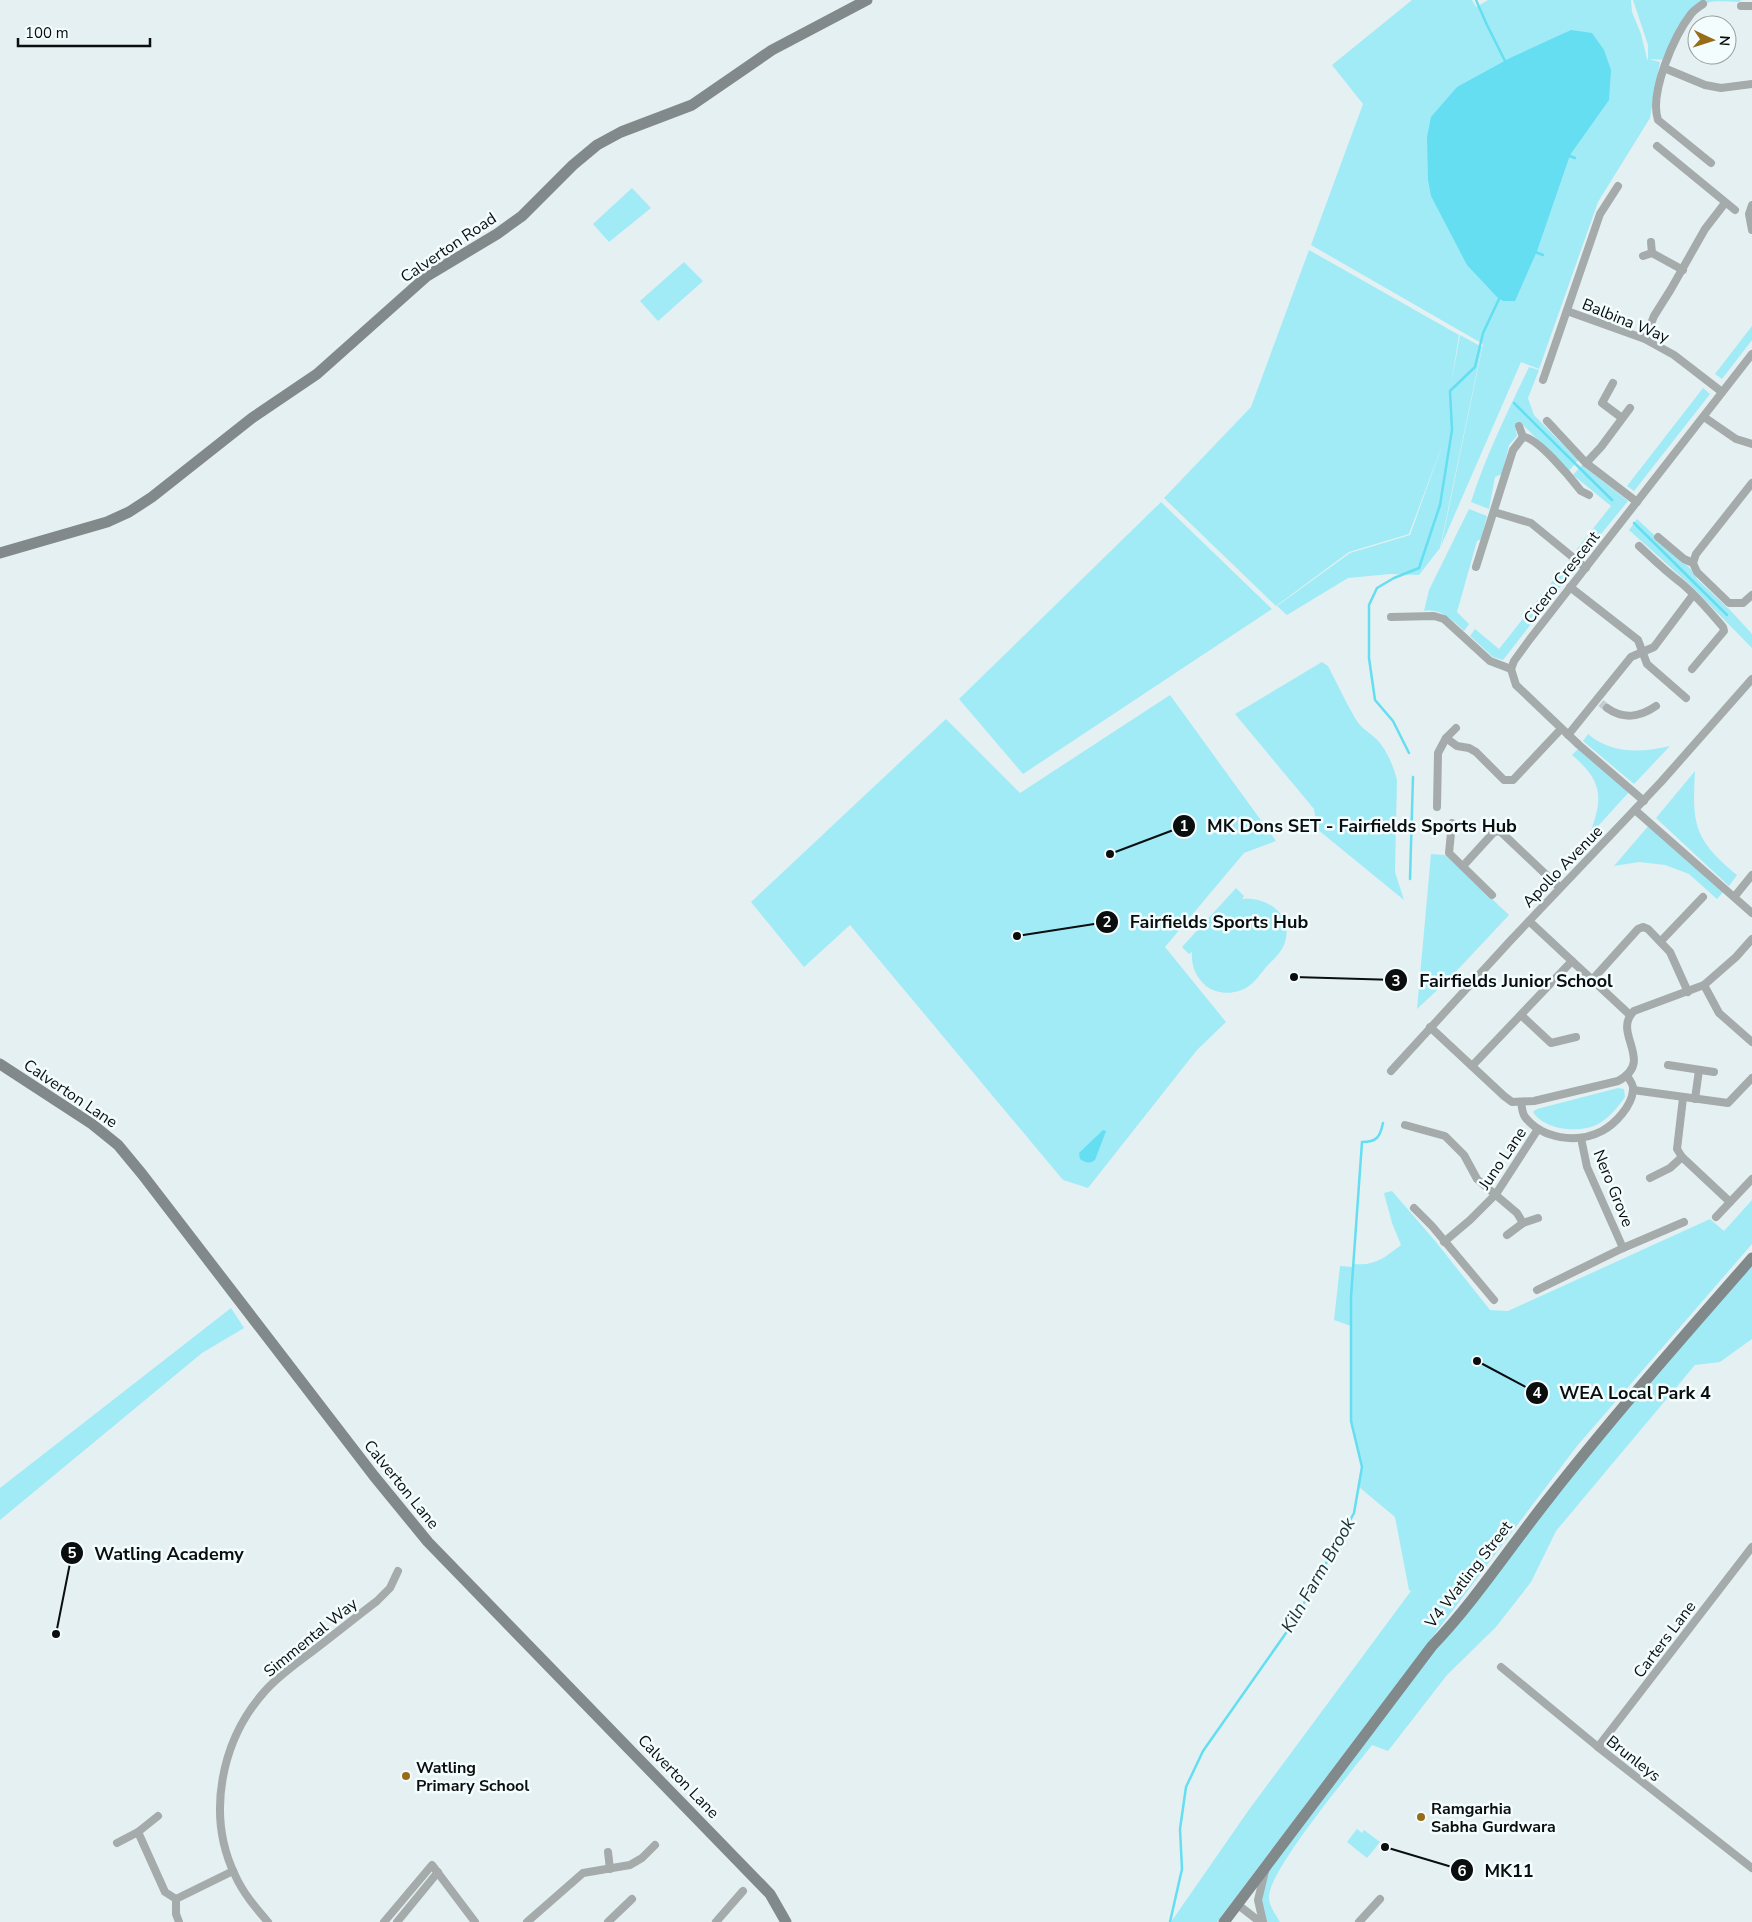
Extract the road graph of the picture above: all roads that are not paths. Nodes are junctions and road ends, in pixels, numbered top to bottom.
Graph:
1 (866, 0) edge
2 (1703, 4) dead end
3 (1741, 6) dead end
4 (1752, 6) edge
5 (1664, 68) junction
6 (1752, 84) edge
7 (1657, 146) dead end
8 (1710, 163) dead end
9 (1618, 186) dead end
10 (1725, 202) junction
11 (1752, 205) edge
12 (1735, 210) dead end
13 (1752, 230) edge
14 (1650, 242) dead end
15 (1652, 253) junction
16 (1643, 256) dead end
17 (1683, 270) junction
18 (1567, 310) junction
19 (1645, 339) junction
20 (1752, 354) edge
21 (1543, 380) dead end
22 (1612, 383) dead end
23 (1722, 392) junction
24 (1630, 408) dead end
25 (1704, 417) junction
26 (1622, 418) junction
27 (1547, 421) dead end
28 (1519, 426) dead end
29 (1523, 437) junction
30 (1752, 444) edge
31 (1586, 463) junction
32 (1752, 483) edge
33 (1589, 495) dead end
34 (1637, 502) junction
35 (1494, 512) junction
36 (1658, 537) dead end
37 (1639, 546) dead end
38 (0, 554) edge
39 (1693, 562) junction
40 (1476, 567) dead end
41 (1586, 568) junction
42 (1570, 587) junction
43 (1694, 595) junction
44 (1752, 595) edge
45 (1391, 618) dead end
46 (1642, 652) junction
47 (1512, 669) junction
48 (1692, 669) dead end
49 (1752, 678) edge
50 (1686, 698) dead end
51 (1602, 703) junction
52 (1656, 706) dead end
53 (1456, 728) dead end
54 (1561, 728) junction
55 (1568, 735) junction
56 (1446, 738) junction
57 (1644, 801) junction
58 (1436, 807) dead end
59 (1635, 810) junction
60 (1452, 823) dead end
61 (1463, 866) junction
62 (1752, 875) edge
63 (1560, 888) junction
64 (1492, 895) dead end
65 (1735, 896) junction
66 (1703, 897) dead end
67 (1752, 912) edge
68 (1529, 921) junction
69 (1752, 939) edge
70 (1661, 941) junction
71 (1572, 961) junction
72 (1593, 980) junction
73 (1704, 985) junction
74 (1688, 992) junction
75 (1630, 1014) junction
76 (1520, 1015) junction
77 (1430, 1027) junction
78 (1576, 1037) dead end
79 (1752, 1042) edge
80 (0, 1064) edge
81 (1668, 1065) dead end
82 (1472, 1066) junction
83 (1391, 1070) dead end
84 (1699, 1070) junction
85 (1714, 1072) dead end
86 (1627, 1076) junction
87 (1752, 1078) edge
88 (1633, 1090) junction
89 (1683, 1098) junction
90 (1695, 1099) junction
91 (1521, 1102) junction
92 (1405, 1125) dead end
93 (1538, 1129) junction
94 (1581, 1138) junction
95 (1682, 1157) junction
96 (1650, 1178) dead end
97 (1752, 1179) edge
98 (1496, 1194) junction
99 (1730, 1202) junction
100 (1414, 1208) dead end
101 (1716, 1217) dead end
102 (1538, 1218) dead end
103 (1684, 1222) dead end
104 (1523, 1223) junction
105 (1507, 1235) dead end
106 (1444, 1242) junction
107 (1623, 1248) junction
108 (1752, 1258) edge
109 (1537, 1290) dead end
110 (1494, 1300) dead end
111 (1752, 1547) edge
112 (398, 1571) dead end
113 (1501, 1666) dead end
114 (1598, 1747) junction
115 (158, 1816) dead end
116 (138, 1832) junction
117 (117, 1843) dead end
118 (655, 1845) dead end
119 (608, 1852) dead end
120 (1267, 1864) junction
121 (435, 1868) junction
122 (1752, 1868) edge
123 (610, 1869) junction
124 (233, 1871) junction
125 (743, 1890) dead end
126 (632, 1898) dead end
127 (1380, 1898) dead end
128 (176, 1899) junction
129 (1237, 1904) junction
130 (612, 1921) edge
131 (179, 1922) edge
132 (268, 1922) edge
133 (384, 1922) edge
134 (397, 1922) edge
135 (475, 1922) edge
136 (527, 1922) edge
137 (716, 1922) edge
138 (786, 1922) edge
139 (1224, 1922) edge
140 (1261, 1922) edge
141 (1359, 1922) edge

1 - 38 street, Calverton Road
2 - 5 street
3 - 4 street
5 - 6 street
5 - 8 street
7 - 10 street
9 - 18 street, Balbina Way
10 - 12 street
10 - 17 street
11 - 13 street
14 - 15 street
15 - 16 street
15 - 17 street
17 - 19 street
18 - 19 street, Balbina Way
18 - 21 street, Balbina Way
19 - 23 street, Balbina Way
20 - 23 street, Cicero Crescent
22 - 26 street
23 - 25 street, Cicero Crescent
24 - 26 street
25 - 30 street
25 - 34 street, Cicero Crescent
26 - 31 street
27 - 31 street
28 - 29 street
29 - 33 street
29 - 35 street
31 - 34 street
32 - 39 street
34 - 41 street, Cicero Crescent
35 - 40 street
35 - 41 street
36 - 39 street
37 - 43 street
39 - 44 street
41 - 42 street, Cicero Crescent
42 - 46 street
42 - 47 street, Cicero Crescent
43 - 46 street
43 - 48 street
45 - 47 street
46 - 50 street
46 - 51 street
47 - 54 street
49 - 57 street, Apollo Avenue
51 - 52 street
51 - 55 street
53 - 56 street
54 - 55 street
54 - 56 street
55 - 57 street
56 - 58 street
57 - 59 street, Apollo Avenue
59 - 63 street, Apollo Avenue
59 - 65 street
60 - 61 street
61 - 63 street
61 - 64 street
62 - 65 street
63 - 68 street, Apollo Avenue
65 - 67 street
66 - 70 street
68 - 71 street
68 - 77 street, Apollo Avenue
69 - 73 street
70 - 72 street
70 - 74 street
71 - 72 street
71 - 76 street
72 - 75 street
73 - 74 street
73 - 79 street
74 - 75 street
75 - 86 street
76 - 78 street
76 - 82 street
77 - 82 street
77 - 83 street, Apollo Avenue
80 - 138 street, Calverton Lane
81 - 84 street
82 - 91 street
84 - 85 street
84 - 90 street
86 - 88 street
86 - 91 street
87 - 90 street
88 - 89 street
88 - 94 street
89 - 90 street
89 - 95 street
91 - 93 street
92 - 98 street
93 - 94 street
93 - 98 street, Juno Lane
94 - 107 street, Nero Grove
95 - 96 street
95 - 99 street
97 - 99 street
98 - 104 street
98 - 106 street, Juno Lane
99 - 101 street
100 - 106 street
102 - 104 street
103 - 107 street, Nero Grove
104 - 105 street
106 - 110 street
107 - 109 street, Nero Grove
108 - 120 street, V4 Watling Street
111 - 114 street, Carters Lane
112 - 124 street, Simmental Way
113 - 114 street, Brunleys
114 - 122 street, Brunleys
115 - 116 street
116 - 117 street
116 - 128 street
118 - 123 street
119 - 123 street
120 - 129 street, V4 Watling Street
120 - 140 street
121 - 133 street
121 - 134 street
121 - 135 street
123 - 136 street
124 - 128 street
124 - 132 street, Simmental Way
125 - 137 street
126 - 130 street
127 - 141 street
128 - 131 street
129 - 139 street, V4 Watling Street
129 - 140 street

